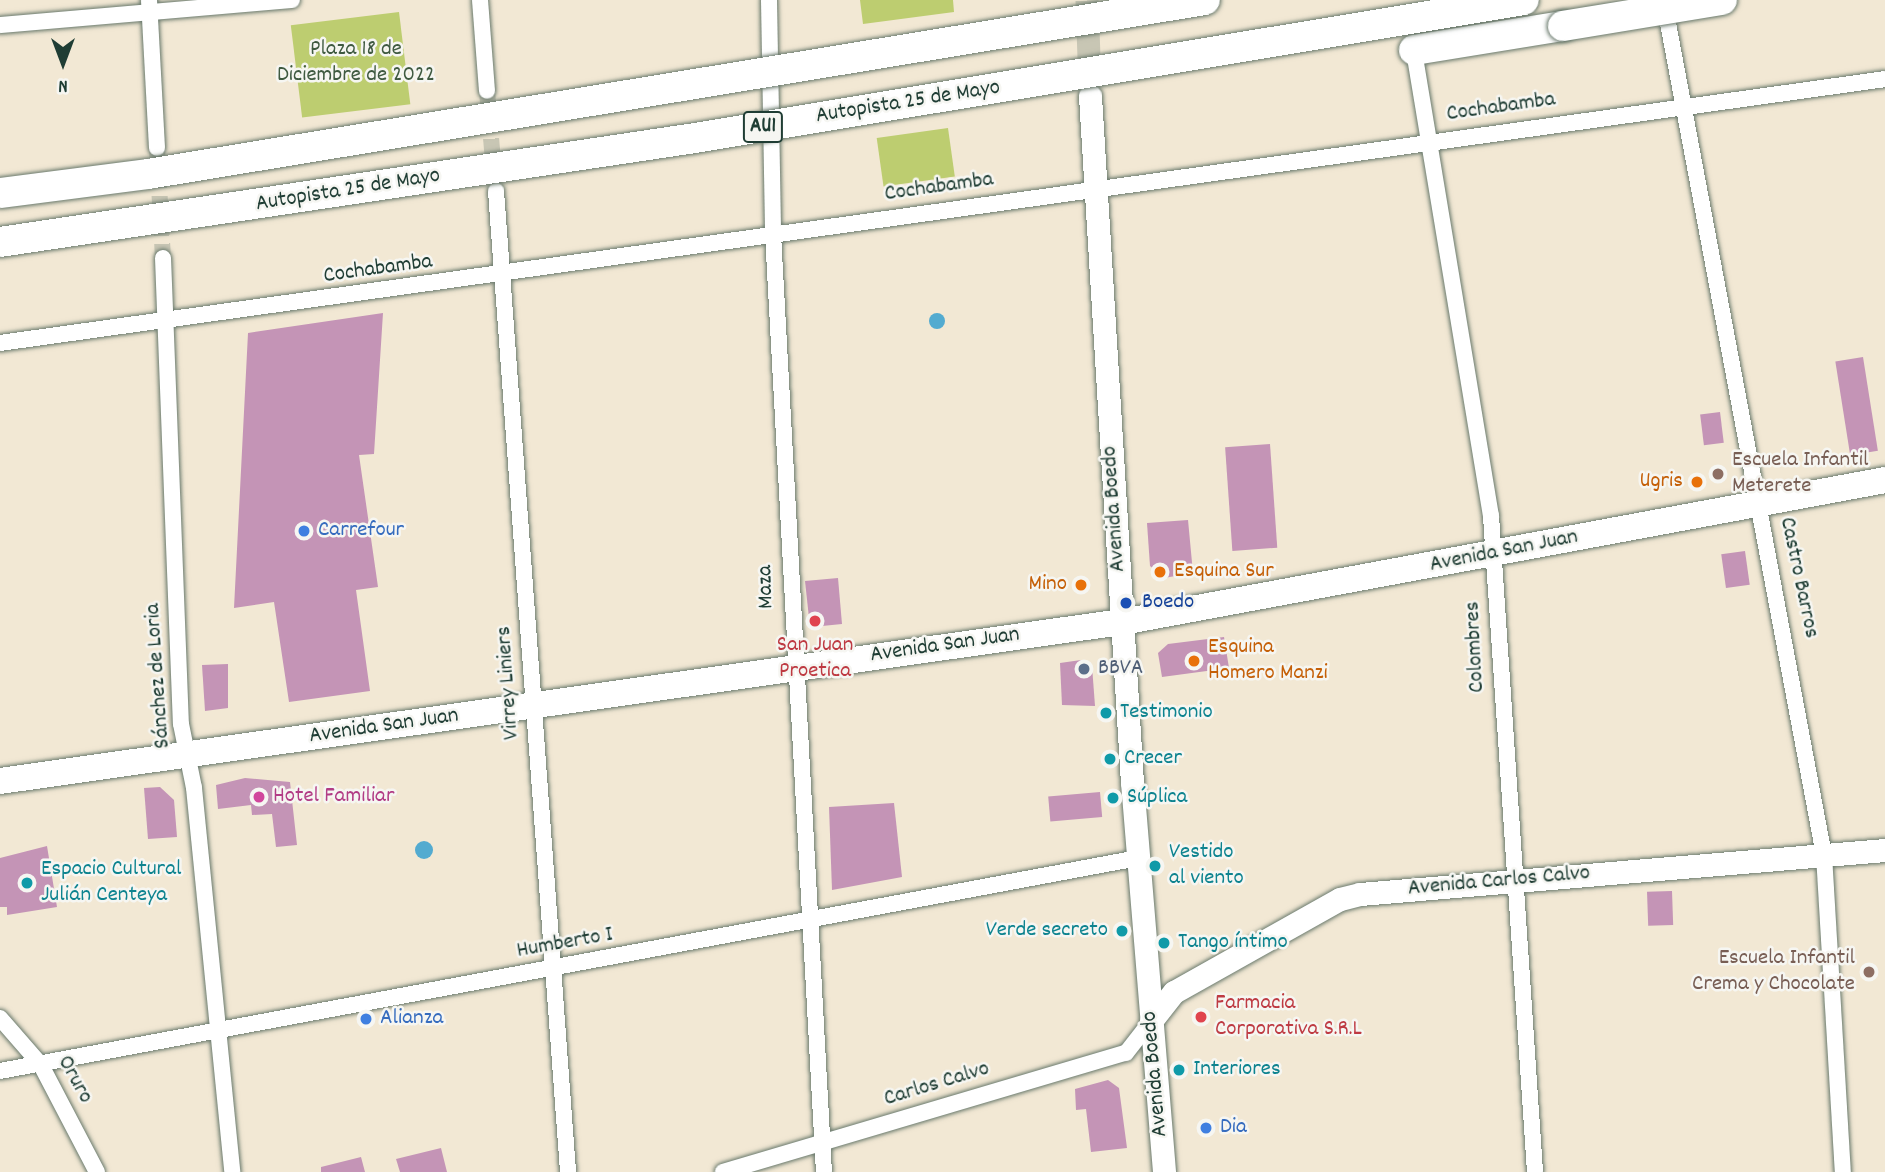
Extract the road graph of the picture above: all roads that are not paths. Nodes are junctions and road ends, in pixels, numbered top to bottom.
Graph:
1 (292, 0) edge
2 (480, 0) edge
3 (769, 0) edge
4 (1205, 0) edge
5 (1404, 0) edge
6 (1524, 0) edge
7 (1664, 0) edge
8 (1722, 0) edge
9 (149, 7) edge
10 (0, 26) edge
11 (1414, 50) junction
12 (1885, 79) edge
13 (487, 91) tunnel mouth
14 (1090, 96) tunnel mouth
15 (1683, 106) junction
16 (1433, 140) junction
17 (157, 148) tunnel mouth
18 (1093, 190) junction
19 (496, 191) tunnel mouth
20 (0, 192) edge
21 (773, 234) junction
22 (0, 242) edge
23 (163, 258) tunnel mouth
24 (503, 274) junction
25 (166, 323) junction
26 (0, 343) edge
27 (1885, 481) edge
28 (1759, 503) junction
29 (1494, 554) junction
30 (1122, 622) junction
31 (793, 668) junction
32 (533, 705) junction
33 (187, 756) junction
34 (0, 781) edge
35 (1885, 850) edge
36 (1824, 855) junction
37 (1138, 858) junction
38 (1515, 881) junction
39 (810, 920) junction
40 (551, 971) junction
41 (0, 1018) edge
42 (1151, 1021) junction
43 (220, 1032) junction
44 (41, 1065) junction
45 (0, 1071) edge
46 (821, 1144) junction
47 (97, 1172) edge
48 (232, 1172) edge
49 (568, 1172) edge
50 (723, 1172) edge
51 (824, 1172) edge
52 (1164, 1172) edge
53 (1528, 1172) edge
54 (1535, 1172) edge
55 (1843, 1172) edge

1 - 9 street
2 - 13 street
3 - 21 street, Maza
4 - 20 highway, AU1, bridge
5 - 11 street, Colombres
6 - 22 highway, Autopista 25 de Mayo / AU1, bridge
7 - 15 street, Castro Barros
8 - 11 highway, bridge
9 - 10 street
9 - 17 street
11 - 16 street, Colombres
12 - 15 street, Cochabamba
14 - 18 main road, Avenida Boedo
15 - 16 street, Cochabamba
15 - 28 street, Castro Barros
16 - 18 street, Cochabamba
16 - 29 street, Colombres
18 - 21 street, Cochabamba
18 - 30 main road, Avenida Boedo
19 - 24 street, Virrey Liniers
21 - 24 street, Cochabamba
21 - 31 street, Maza
23 - 25 street, Sánchez de Loria
24 - 25 street, Cochabamba
24 - 32 street, Virrey Liniers
25 - 26 street, Cochabamba
25 - 33 street, Sánchez de Loria
27 - 28 main road, Avenida San Juan
28 - 29 main road, Avenida San Juan
28 - 36 street, Castro Barros
29 - 30 main road, Avenida San Juan
29 - 38 street, Colombres
30 - 31 main road, Avenida San Juan
30 - 37 main road, Avenida Boedo
31 - 32 main road, Avenida San Juan
31 - 39 street, Maza
32 - 33 main road, Avenida San Juan
32 - 40 street, Virrey Liniers
33 - 34 main road, Avenida San Juan
33 - 43 street, Sánchez de Loria
35 - 36 main road, Avenida Carlos Calvo
36 - 38 main road, Avenida Carlos Calvo
36 - 55 street, Castro Barros
37 - 39 street, Humberto I
37 - 42 main road, Avenida Boedo
38 - 42 main road, Avenida Carlos Calvo
38 - 54 street, Colombres
39 - 40 street, Humberto I
39 - 46 street, Maza
40 - 43 street, Humberto I
40 - 49 street, Virrey Liniers
41 - 44 street, Oruro
42 - 46 street, Carlos Calvo
42 - 52 main road, Avenida Boedo
43 - 44 street, Humberto I
43 - 48 street, Sánchez de Loria
44 - 45 street, Humberto I
44 - 47 street, Oruro
46 - 50 street, Carlos Calvo
46 - 51 street, Maza
53 - 54 street

